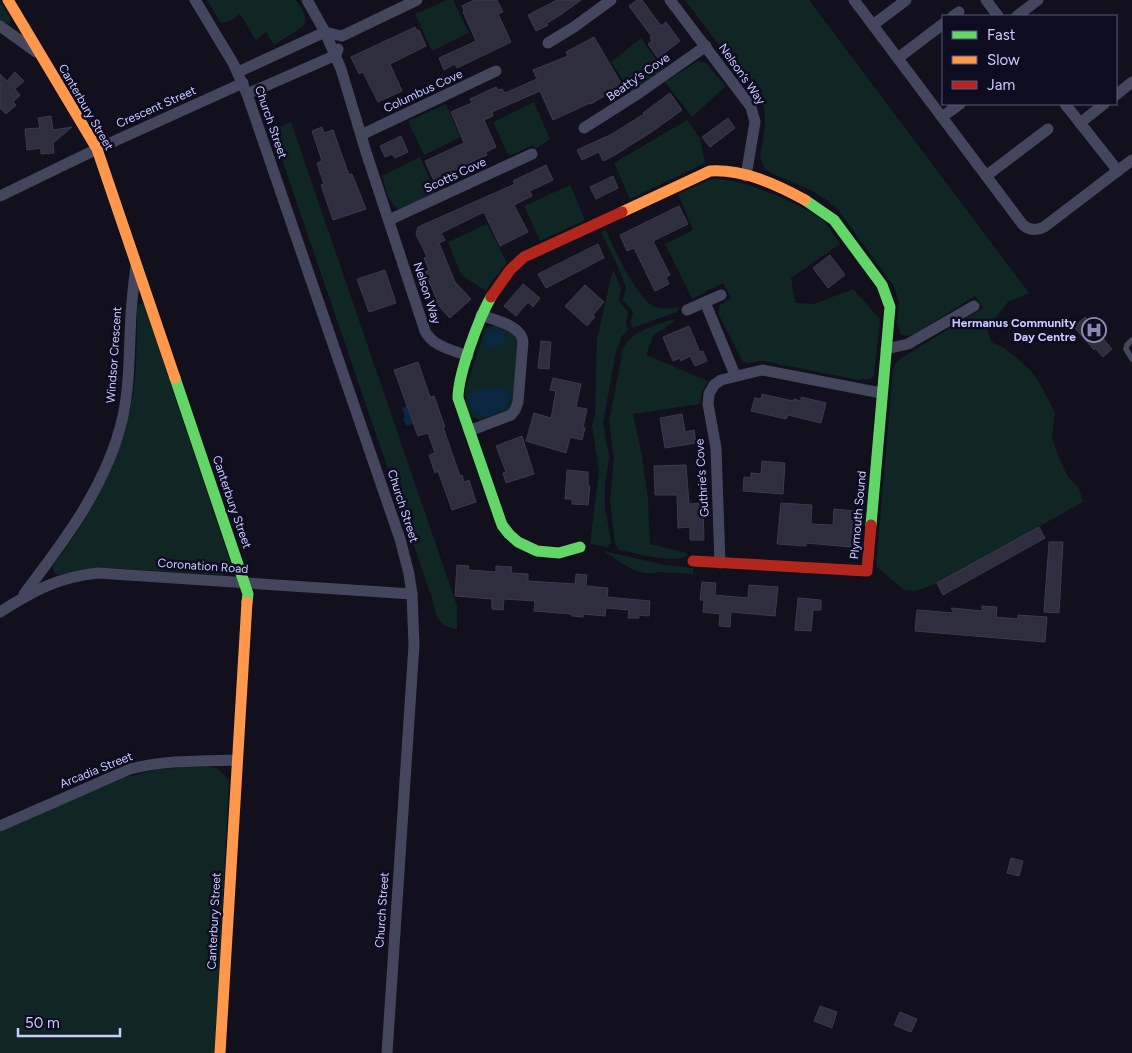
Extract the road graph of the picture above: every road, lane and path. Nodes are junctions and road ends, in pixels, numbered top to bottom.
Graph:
1 (8, 0) edge
2 (195, 0) edge
3 (307, 0) edge
4 (417, 0) edge
5 (611, 0) edge
6 (670, 0) edge
7 (854, 0) edge
8 (906, 0) edge
9 (986, 0) edge
10 (1038, 0) edge
11 (997, 15) edge
12 (1018, 15) edge
13 (873, 25) junction
14 (942, 25) edge
15 (0, 26) edge
16 (325, 32) junction
17 (342, 36) junction
18 (548, 42) dead end
19 (706, 46) junction
20 (334, 50) junction
21 (42, 56) junction
22 (898, 58) junction
23 (496, 71) dead end
24 (238, 72) junction
25 (1132, 82) edge
26 (245, 88) junction
27 (1117, 94) edge
28 (959, 105) edge
29 (1067, 105) edge
30 (1103, 105) edge
31 (942, 118) junction
32 (1080, 123) junction
33 (584, 128) dead end
34 (1048, 129) dead end
35 (361, 135) junction
36 (97, 149) junction
37 (532, 154) dead end
38 (1132, 160) edge
39 (1118, 171) junction
40 (746, 176) junction
41 (986, 176) junction
42 (0, 196) edge
43 (389, 220) junction
44 (136, 263) junction
45 (721, 295) dead end
46 (705, 302) junction
47 (974, 306) dead end
48 (687, 310) dead end
49 (481, 315) junction
50 (1132, 340) edge
51 (886, 348) junction
52 (468, 356) junction
53 (1132, 359) edge
54 (735, 375) junction
55 (881, 392) junction
56 (469, 430) junction
57 (580, 546) dead end
58 (694, 561) dead end
59 (720, 563) junction
60 (245, 584) junction
61 (412, 594) junction
62 (20, 599) junction
63 (0, 612) edge
64 (237, 760) junction
65 (0, 826) edge
66 (220, 1053) edge
67 (387, 1053) edge

1 - 21 street, Canterbury Street
2 - 24 street, Church Street
3 - 16 street
4 - 17 street
5 - 18 street
6 - 19 street, Nelson’s Way
7 - 13 street
8 - 13 street
9 - 11 street
10 - 12 street
13 - 22 street
14 - 22 street
15 - 21 street
16 - 17 street
16 - 20 street
16 - 24 street
17 - 20 street
19 - 33 street, Beatty’s Cove
19 - 40 street, Nelson’s Way
20 - 26 street, Crescent Street
20 - 35 street, Nelson Way
21 - 36 street, Canterbury Street
22 - 31 street
23 - 35 street, Columbus Cove
24 - 26 street, Church Street
25 - 27 street
26 - 36 street, Crescent Street
26 - 61 street, Church Street
28 - 31 street
29 - 32 street
30 - 32 street
31 - 41 street
32 - 39 street
34 - 41 street
35 - 43 street, Nelson Way
36 - 42 street, Crescent Street
36 - 44 street, Canterbury Street
37 - 43 street, Scotts Cove
38 - 39 street
39 - 41 street
40 - 49 street
40 - 51 street, Plymouth Sound
43 - 52 street, Nelson Way
44 - 60 street, Canterbury Street
44 - 62 street, Windsor Crescent
45 - 46 street
46 - 48 street
46 - 54 street
47 - 51 street
49 - 52 street
49 - 56 street
50 - 53 lane
51 - 55 street, Plymouth Sound
52 - 56 street
54 - 55 street, Guthrie’s Cove
54 - 59 street, Guthrie’s Cove
55 - 59 street, Plymouth Sound
56 - 57 street
58 - 59 street, Plymouth Sound
60 - 61 street, Coronation Road
60 - 62 street, Coronation Road
60 - 64 street, Canterbury Street
61 - 67 street, Church Street
62 - 63 street, Coronation Road
64 - 65 street, Arcadia Street
64 - 66 street, Canterbury Street

